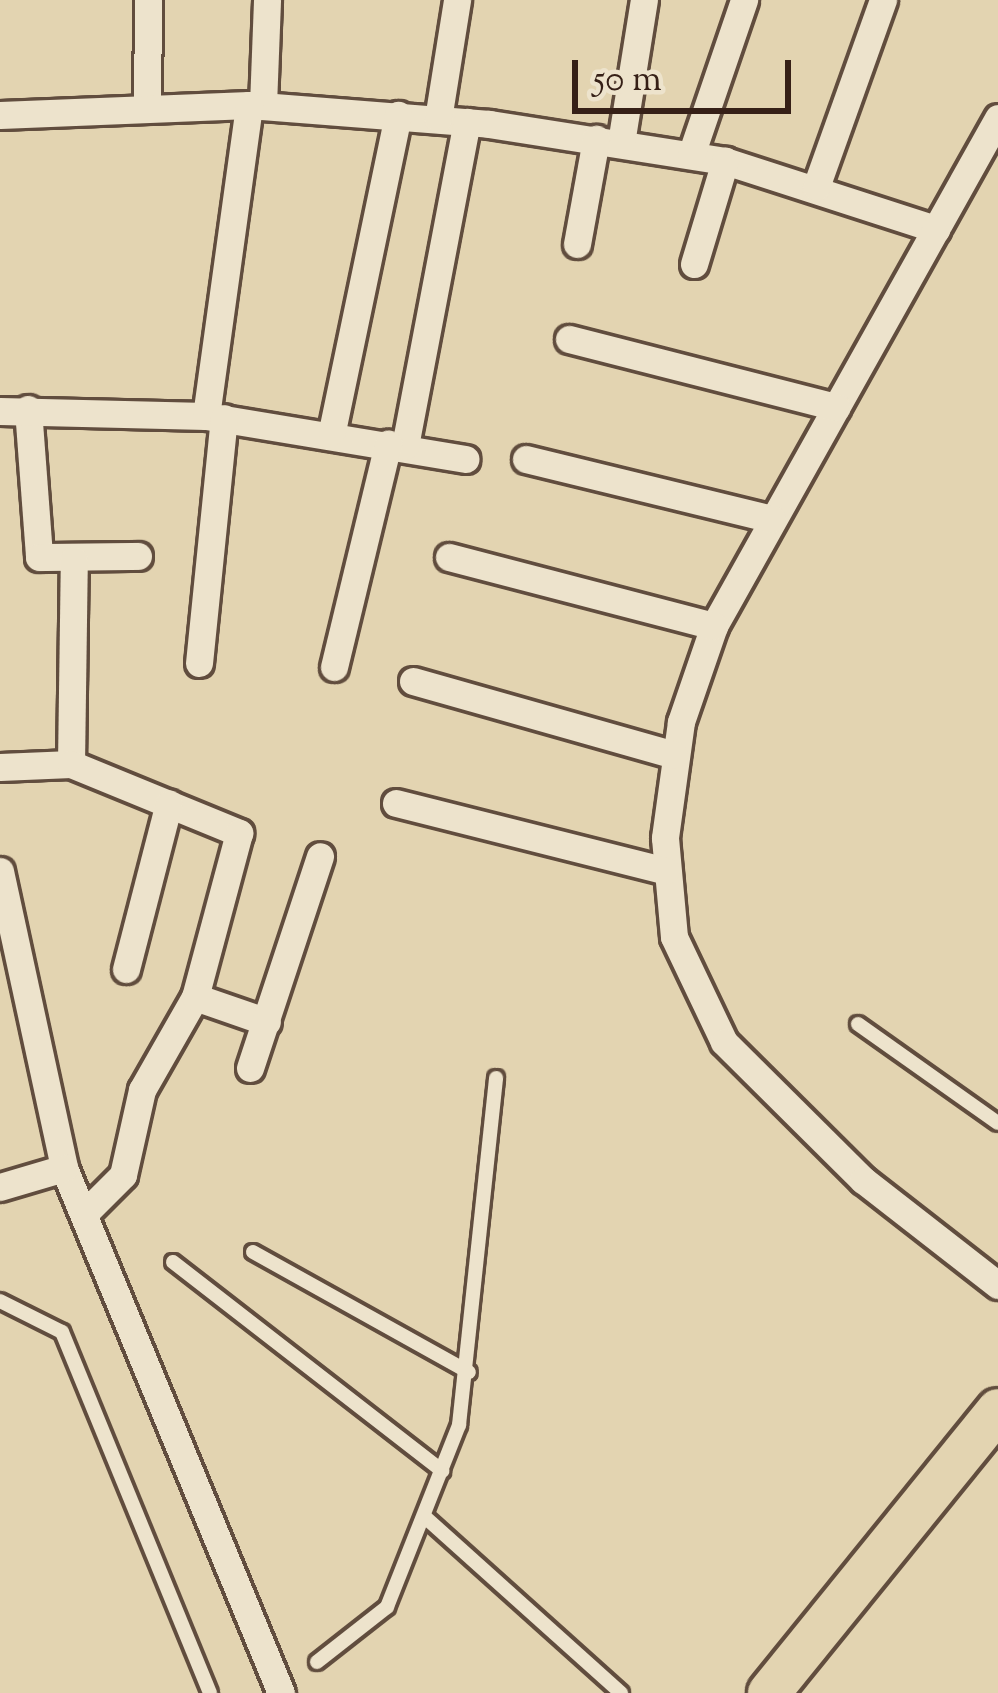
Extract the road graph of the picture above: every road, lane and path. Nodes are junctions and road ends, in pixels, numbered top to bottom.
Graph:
1 (148, 0) edge
2 (268, 0) edge
3 (457, 0) edge
4 (644, 0) edge
5 (744, 0) edge
6 (883, 0) edge
7 (147, 104) junction
8 (256, 105) junction
9 (0, 115) edge
10 (398, 116) junction
11 (998, 118) edge
12 (438, 119) junction
13 (467, 122) junction
14 (609, 141) junction
15 (691, 155) junction
16 (725, 161) junction
17 (815, 187) junction
18 (936, 229) junction
19 (577, 244) dead end
20 (694, 264) dead end
21 (569, 339) dead end
22 (836, 407) junction
23 (14, 410) edge
24 (215, 417) junction
25 (332, 431) junction
26 (396, 444) junction
27 (526, 458) dead end
28 (465, 459) dead end
29 (772, 519) junction
30 (138, 556) dead end
31 (449, 557) dead end
32 (74, 560) junction
33 (714, 626) junction
34 (200, 663) dead end
35 (334, 668) dead end
36 (413, 681) dead end
37 (674, 755) junction
38 (71, 764) junction
39 (0, 767) edge
40 (169, 803) junction
41 (396, 803) dead end
42 (320, 856) dead end
43 (0, 871) edge
44 (666, 872) junction
45 (126, 969) dead end
46 (195, 998) junction
47 (268, 1022) junction
48 (858, 1024) dead end
49 (250, 1068) dead end
50 (496, 1078) dead end
51 (998, 1123) edge
52 (64, 1168) junction
53 (0, 1187) edge
54 (86, 1212) junction
55 (253, 1252) dead end
56 (173, 1262) dead end
57 (998, 1285) edge
58 (0, 1301) edge
59 (469, 1372) junction
60 (998, 1410) edge
61 (442, 1471) junction
62 (426, 1518) junction
63 (316, 1662) dead end
64 (210, 1693) edge
65 (281, 1693) edge
66 (621, 1693) edge
67 (769, 1693) edge

1 - 7 street
2 - 8 street
3 - 12 street
4 - 14 street
5 - 15 street
6 - 17 street
7 - 8 street
7 - 9 street
8 - 10 street
8 - 24 street
10 - 12 street
10 - 25 street
11 - 18 street
12 - 13 street
13 - 14 street
13 - 26 street
14 - 15 street
14 - 19 street
15 - 16 street
16 - 17 street
16 - 20 street
17 - 18 street
18 - 22 street
21 - 22 street
22 - 29 street
23 - 24 street
23 - 32 street
24 - 25 street
24 - 34 street
25 - 26 street
26 - 28 street
26 - 35 street
27 - 29 street
29 - 33 street
30 - 32 street
31 - 33 street
32 - 38 street
33 - 37 street
36 - 37 street
37 - 44 street
38 - 39 street
38 - 40 street
40 - 45 street
40 - 46 street
41 - 44 street
42 - 47 street
43 - 52 street
44 - 57 street
46 - 47 street
46 - 54 street
47 - 49 street
48 - 51 lane
50 - 59 lane
52 - 53 street
52 - 54 street
54 - 65 street
55 - 59 lane
56 - 61 lane
58 - 64 lane
59 - 61 lane
60 - 67 main road
61 - 62 lane
62 - 63 lane
62 - 66 lane

